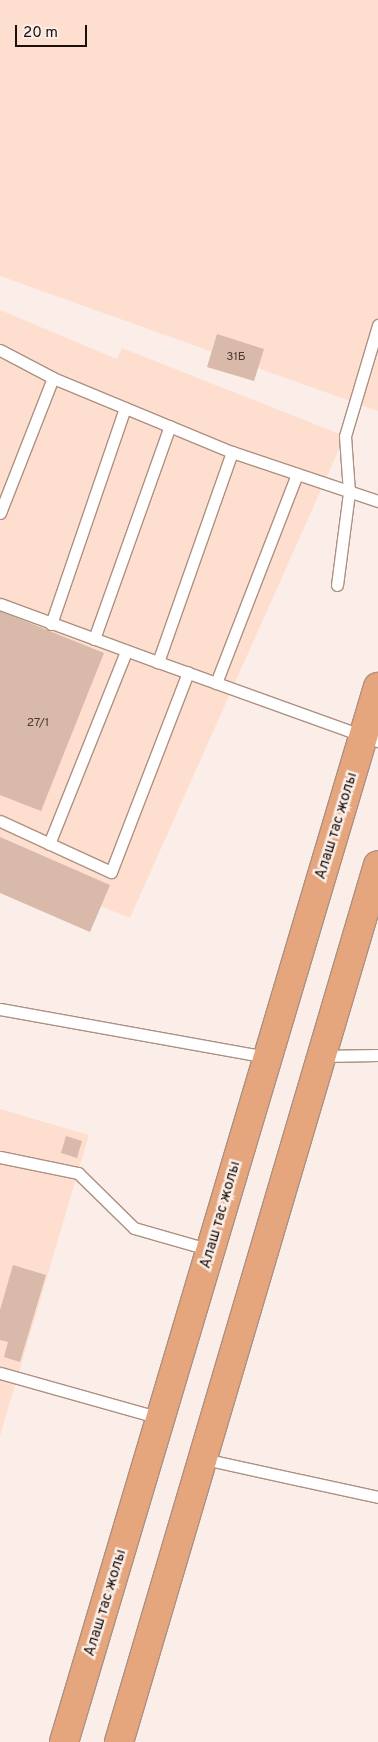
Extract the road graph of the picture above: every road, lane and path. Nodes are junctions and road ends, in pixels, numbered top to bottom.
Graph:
1 (378, 325) edge
2 (0, 350) edge
3 (53, 378) junction
4 (125, 408) junction
5 (170, 426) junction
6 (232, 452) junction
7 (297, 474) junction
8 (350, 492) junction
9 (378, 501) edge
10 (0, 513) edge
11 (337, 586) dead end
12 (0, 604) edge
13 (51, 624) junction
14 (94, 639) junction
15 (126, 651) junction
16 (158, 662) junction
17 (188, 672) junction
18 (216, 682) junction
19 (378, 687) edge
20 (371, 738) edge
21 (0, 821) edge
22 (49, 844) junction
23 (376, 878) edge
24 (0, 1009) edge
25 (378, 1055) edge
26 (322, 1056) junction
27 (268, 1057) junction
28 (0, 1157) edge
29 (211, 1250) junction
30 (0, 1372) edge
31 (162, 1419) junction
32 (204, 1459) junction
33 (378, 1496) edge
34 (64, 1742) edge
35 (119, 1742) edge

1 - 8 lane
2 - 3 lane
3 - 4 lane
3 - 10 lane
4 - 5 lane
4 - 13 lane
5 - 6 lane
5 - 14 lane
6 - 7 lane
6 - 16 lane
7 - 8 lane
7 - 18 lane
8 - 9 lane
8 - 11 lane
12 - 13 lane
13 - 14 lane
14 - 15 lane
15 - 16 lane
15 - 22 lane
16 - 17 lane
17 - 18 lane
17 - 22 lane
18 - 20 lane
19 - 20 main road, Алаш тас жолы
20 - 27 main road, Алаш тас жолы
21 - 22 lane
23 - 26 main road
24 - 27 lane
25 - 26 lane
26 - 32 main road
27 - 29 main road, Алаш тас жолы
28 - 29 lane
29 - 31 main road, Алаш тас жолы
30 - 31 lane
31 - 34 main road, Алаш тас жолы
32 - 33 lane
32 - 35 main road

